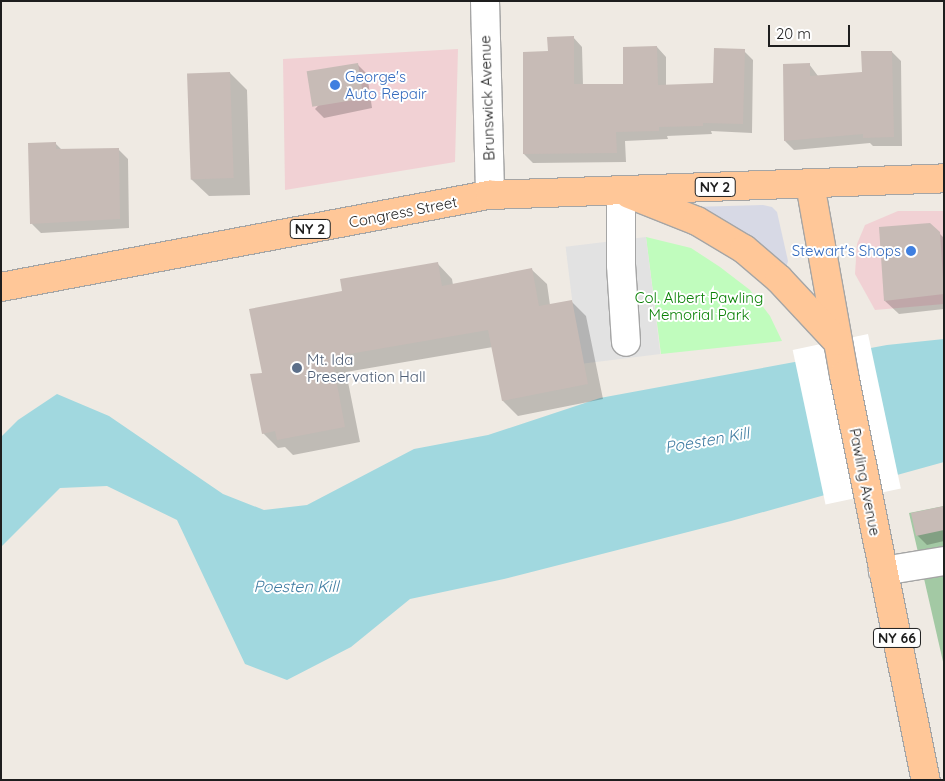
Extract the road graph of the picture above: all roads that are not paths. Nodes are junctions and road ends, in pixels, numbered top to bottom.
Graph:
1 (485, 1) edge
2 (944, 178) edge
3 (810, 184) junction
4 (621, 191) junction
5 (490, 196) junction
6 (1, 287) edge
7 (837, 341) junction
8 (626, 342) dead end
9 (944, 561) edge
10 (883, 571) junction
11 (926, 780) edge

1 - 5 street, Brunswick Avenue
2 - 3 main road, NY 2
3 - 4 main road, Congress Street / NY 2
3 - 7 main road, Pawling Avenue / NY 66
4 - 5 main road, Congress Street / NY 2
4 - 7 main road
4 - 8 street
5 - 6 main road, Congress Street / NY 2
7 - 10 main road, Pawling Avenue / NY 66
9 - 10 street
10 - 11 main road, Pawling Avenue / NY 66

